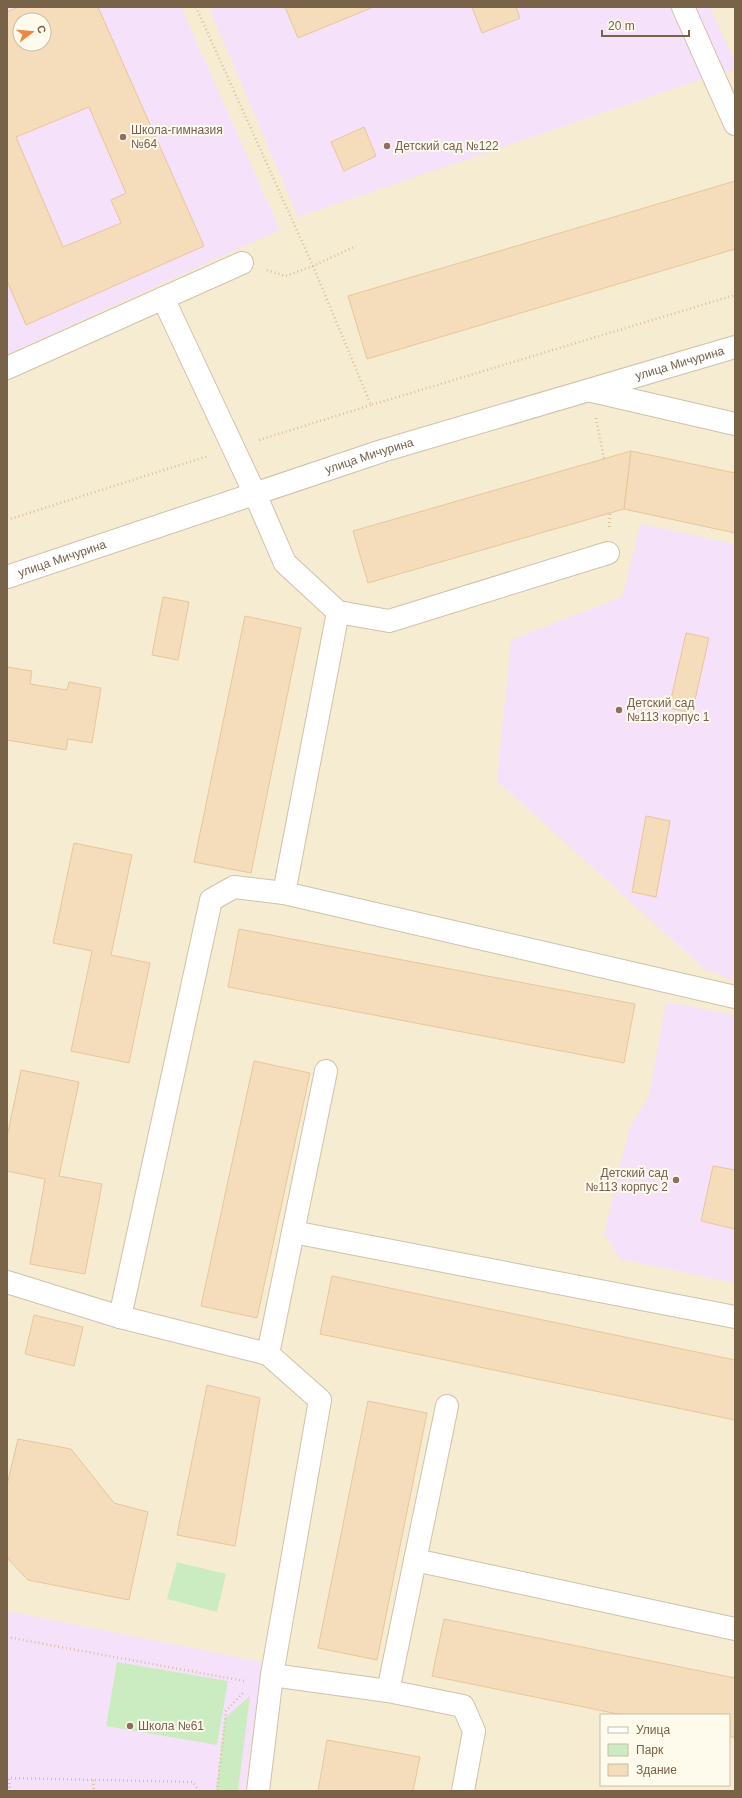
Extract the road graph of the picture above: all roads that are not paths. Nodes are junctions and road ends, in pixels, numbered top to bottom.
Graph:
1 (682, 7) edge
2 (735, 124) edge
3 (242, 263) road end
4 (163, 298) junction
5 (735, 347) edge
6 (7, 368) edge
7 (590, 391) junction
8 (735, 424) edge
9 (255, 494) junction
10 (608, 553) dead end
11 (7, 577) edge
12 (338, 612) junction
13 (284, 893) junction
14 (735, 997) edge
15 (326, 1071) dead end
16 (293, 1232) junction
17 (7, 1282) edge
18 (120, 1317) junction
19 (735, 1317) edge
20 (268, 1354) junction
21 (447, 1406) dead end
22 (415, 1560) junction
23 (735, 1629) edge
24 (272, 1675) junction
25 (388, 1691) junction
26 (258, 1791) edge
27 (463, 1791) edge

1 - 2 street
3 - 4 street
4 - 6 street
4 - 9 street
5 - 7 street, улица Мичурина
7 - 8 street
7 - 9 street, улица Мичурина
9 - 11 street, улица Мичурина
9 - 12 street
10 - 12 street
12 - 13 street
13 - 14 street
13 - 18 street
15 - 16 street
16 - 19 street
16 - 20 street
17 - 18 street
18 - 20 street
20 - 24 street
21 - 22 street
22 - 23 street
22 - 25 street
24 - 25 street
24 - 26 street
25 - 27 street

